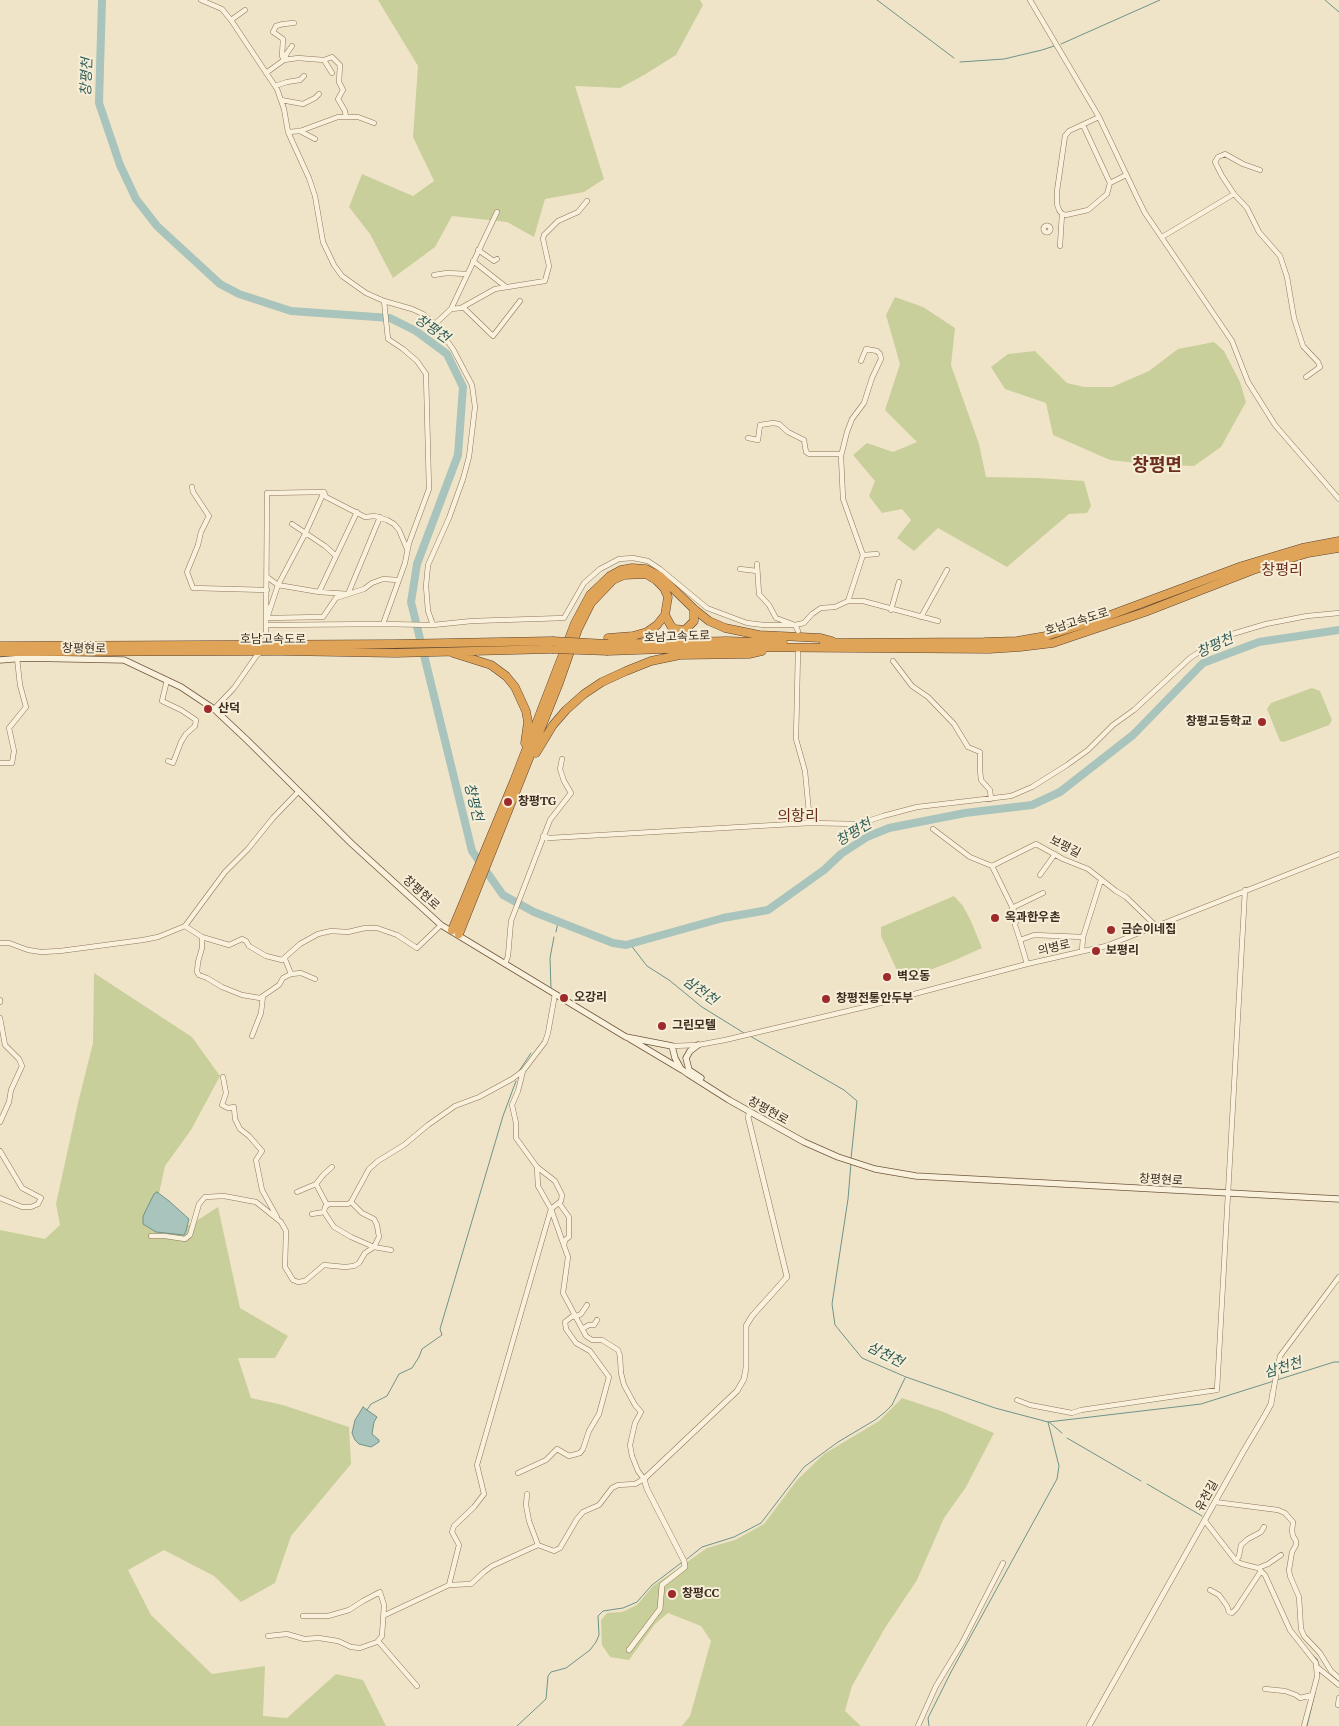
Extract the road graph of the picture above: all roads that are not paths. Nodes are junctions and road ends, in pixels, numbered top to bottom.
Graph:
1 (201, 0) edge
2 (1030, 0) edge
3 (245, 10) dead end
4 (231, 20) junction
5 (294, 23) dead end
6 (292, 46) dead end
7 (284, 60) junction
8 (324, 60) junction
9 (332, 72) dead end
10 (266, 73) junction
11 (304, 76) dead end
12 (275, 86) junction
13 (319, 94) dead end
14 (281, 100) junction
15 (346, 117) junction
16 (1100, 117) junction
17 (374, 123) dead end
18 (1083, 125) junction
19 (300, 131) junction
20 (288, 132) junction
21 (315, 139) dead end
22 (1260, 170) dead end
23 (1126, 175) junction
24 (1110, 183) junction
25 (1234, 194) junction
26 (587, 201) dead end
27 (497, 212) dead end
28 (1062, 214) junction
29 (1051, 230) dead end
30 (1061, 230) junction
31 (1162, 237) junction
32 (1060, 246) dead end
33 (478, 250) junction
34 (497, 259) dead end
35 (473, 261) junction
36 (467, 274) junction
37 (434, 275) dead end
38 (506, 287) junction
39 (384, 301) junction
40 (520, 301) dead end
41 (463, 307) junction
42 (451, 309) junction
43 (435, 324) junction
44 (861, 361) dead end
45 (1306, 377) dead end
46 (748, 438) dead end
47 (841, 454) junction
48 (192, 487) dead end
49 (324, 492) junction
50 (1339, 499) edge
51 (357, 512) junction
52 (380, 517) junction
53 (292, 524) dead end
54 (306, 534) junction
55 (1339, 541) edge
56 (1339, 548) edge
57 (408, 551) junction
58 (863, 554) junction
59 (877, 554) dead end
60 (336, 556) junction
61 (757, 564) dead end
62 (740, 569) dead end
63 (947, 570) dead end
64 (758, 571) junction
65 (267, 577) junction
66 (398, 580) junction
67 (899, 582) dead end
68 (278, 585) junction
69 (267, 590) junction
70 (319, 592) junction
71 (348, 594) junction
72 (848, 601) junction
73 (694, 609) junction
74 (891, 610) junction
75 (1339, 613) edge
76 (665, 615) junction
77 (921, 617) junction
78 (267, 618) junction
79 (938, 621) dead end
80 (383, 624) junction
81 (267, 625) junction
82 (431, 625) junction
83 (795, 625) junction
84 (798, 631) dead end
85 (266, 632) tunnel mouth
86 (608, 644) junction
87 (844, 644) junction
88 (552, 645) junction
89 (0, 646) edge
90 (446, 647) junction
91 (776, 648) junction
92 (0, 652) edge
93 (262, 652) tunnel mouth
94 (798, 652) dead end
95 (17, 658) junction
96 (0, 660) edge
97 (892, 661) dead end
98 (167, 680) junction
99 (214, 710) junction
100 (562, 759) dead end
101 (168, 761) dead end
102 (0, 763) edge
103 (517, 782) junction
104 (299, 791) junction
105 (991, 798) junction
106 (810, 823) junction
107 (933, 830) dead end
108 (543, 836) junction
109 (1055, 854) junction
110 (1339, 854) edge
111 (992, 866) junction
112 (1040, 875) dead end
113 (1101, 880) junction
114 (1245, 890) junction
115 (1043, 893) dead end
116 (1012, 908) junction
117 (442, 925) junction
118 (185, 926) junction
119 (1156, 926) junction
120 (456, 932) junction
121 (202, 937) junction
122 (1083, 937) junction
123 (1020, 940) junction
124 (0, 943) edge
125 (1082, 951) junction
126 (285, 959) junction
127 (505, 964) junction
128 (1027, 964) junction
129 (290, 974) junction
130 (315, 979) dead end
131 (555, 994) junction
132 (263, 996) junction
133 (0, 1018) edge
134 (252, 1036) dead end
135 (626, 1037) junction
136 (698, 1045) junction
137 (672, 1046) junction
138 (523, 1071) junction
139 (688, 1074) junction
140 (223, 1077) dead end
141 (717, 1093) junction
142 (750, 1112) junction
143 (2, 1115) edge
144 (0, 1122) edge
145 (0, 1151) edge
146 (332, 1167) dead end
147 (537, 1167) junction
148 (316, 1184) junction
149 (297, 1192) dead end
150 (1228, 1194) junction
151 (0, 1198) edge
152 (1339, 1199) edge
153 (351, 1202) junction
154 (559, 1203) junction
155 (327, 1205) junction
156 (551, 1209) junction
157 (324, 1212) junction
158 (312, 1214) dead end
159 (278, 1218) junction
160 (151, 1236) dead end
161 (374, 1246) junction
162 (564, 1247) junction
163 (391, 1250) dead end
164 (1339, 1277) edge
165 (587, 1305) dead end
166 (574, 1316) junction
167 (597, 1320) dead end
168 (582, 1329) junction
169 (1273, 1392) joint
170 (1016, 1400) dead end
171 (518, 1473) dead end
172 (644, 1479) junction
173 (527, 1494) dead end
174 (1215, 1502) junction
175 (1205, 1521) junction
176 (1264, 1527) dead end
177 (538, 1545) junction
178 (1281, 1555) dead end
179 (1236, 1560) junction
180 (1003, 1563) dead end
181 (1259, 1569) junction
182 (449, 1585) junction
183 (1210, 1590) dead end
184 (385, 1615) junction
185 (303, 1616) dead end
186 (268, 1636) dead end
187 (378, 1641) junction
188 (629, 1650) dead end
189 (1317, 1667) junction
190 (1339, 1678) edge
191 (1339, 1685) edge
192 (417, 1686) dead end
193 (1265, 1689) dead end
194 (1312, 1695) junction
195 (1339, 1698) edge
196 (1338, 1705) edge
197 (918, 1726) edge
198 (1089, 1726) edge
199 (1304, 1726) edge

1 - 4 street
2 - 16 street
3 - 4 street
4 - 10 street
5 - 7 street
6 - 7 street
7 - 8 street
7 - 10 street
8 - 9 street
8 - 15 street
10 - 12 street
11 - 12 street
12 - 14 street
13 - 14 street
14 - 20 street
15 - 17 street
15 - 19 street
16 - 18 street
16 - 23 street
18 - 24 street
18 - 28 street
19 - 20 street
19 - 21 street
20 - 39 street
22 - 25 street
23 - 24 street
23 - 31 street
24 - 28 street
25 - 31 street
25 - 45 street
26 - 38 street
27 - 33 street
28 - 30 street
29 - 30 street
30 - 32 street
31 - 50 street
33 - 34 street
33 - 35 street
35 - 36 street
35 - 38 street
36 - 37 street
36 - 42 street
38 - 41 street
39 - 43 street
39 - 57 street
40 - 41 street
41 - 42 street
42 - 43 street
43 - 82 street
44 - 47 street
46 - 47 street
47 - 58 street
48 - 69 street
49 - 51 street
49 - 54 street
49 - 65 street
51 - 52 street
51 - 60 street
52 - 57 street
52 - 71 street
53 - 54 street
54 - 60 street
54 - 68 street
55 - 87 highway, 호남고속도로
56 - 91 highway, 호남고속도로
57 - 66 street
58 - 59 street
58 - 72 street
60 - 70 street
61 - 64 street
62 - 64 street
63 - 77 street
64 - 83 street
65 - 68 street
65 - 69 street
66 - 71 street
66 - 80 street
67 - 74 street
68 - 70 street
68 - 78 street
69 - 78 street
70 - 71 street
71 - 78 street
72 - 74 street
72 - 83 street
73 - 76 highway
73 - 87 highway
73 - 103 highway
74 - 77 street
75 - 105 street
76 - 86 highway
76 - 103 highway
77 - 79 street
78 - 81 street
80 - 81 street
80 - 82 street
81 - 85 street
82 - 83 street
83 - 84 street
86 - 87 highway, 호남고속도로
86 - 88 highway, 호남고속도로, bridge
86 - 88 highway, bridge
86 - 91 highway, 호남고속도로
88 - 90 highway, 호남고속도로
89 - 90 highway, 호남고속도로
90 - 92 highway, 호남고속도로
90 - 103 highway
91 - 103 highway
93 - 99 street
94 - 106 street
95 - 96 main road, 창평현로
95 - 98 main road, 창평현로
95 - 102 street
97 - 105 street
98 - 99 main road, 창평현로
98 - 101 street
99 - 104 main road, 창평현로
100 - 108 street
103 - 120 highway
103 - 120 highway
104 - 117 main road, 창평현로
104 - 118 street
105 - 106 street
106 - 108 street
107 - 111 street
108 - 127 street
109 - 111 street, 보평길
109 - 112 street
109 - 113 street, 보평길
110 - 114 street, 의병로
111 - 116 street
113 - 119 street, 보평길
113 - 122 street
114 - 119 street, 의병로
114 - 150 street
115 - 116 street
116 - 123 street
117 - 120 main road, 창평현로
117 - 126 street
118 - 121 street
118 - 124 street
119 - 125 street, 의병로
120 - 127 main road, 창평현로
121 - 126 street
121 - 132 street
122 - 123 street
122 - 125 street
123 - 128 street
125 - 128 street, 의병로
126 - 129 street
127 - 131 main road, 창평현로
128 - 136 street, 의병로
129 - 130 street
129 - 132 street
131 - 135 main road, 창평현로
131 - 138 street
132 - 134 street
133 - 143 street
135 - 137 main road, 창평현로
135 - 139 main road
136 - 137 street
136 - 141 main road
137 - 139 main road, 창평현로
138 - 147 street
138 - 153 street
139 - 141 main road, 창평현로
140 - 159 street
141 - 142 main road, 창평현로
142 - 150 main road, 창평현로
142 - 172 street
143 - 144 street
145 - 151 street
146 - 148 street
147 - 154 street
147 - 156 street
148 - 149 street
148 - 155 street
150 - 152 main road, 창평현로
150 - 170 street
153 - 155 street
153 - 161 street
154 - 156 street
154 - 162 street
155 - 157 street
156 - 162 street
156 - 182 street
157 - 158 street
157 - 161 street
159 - 160 street
159 - 161 street
161 - 163 street
162 - 166 street
164 - 169 street, 유천길
165 - 166 street
166 - 168 street
166 - 171 street
167 - 168 street
168 - 172 street
169 - 174 street, 유천길
172 - 177 street
172 - 188 street
173 - 177 street
174 - 175 street, 유천길
174 - 190 street
175 - 179 street
175 - 198 street, 유천길
176 - 179 street
177 - 182 street
178 - 181 street
179 - 181 street
180 - 197 street
181 - 183 street
181 - 189 street
182 - 184 street
184 - 185 street
184 - 187 street
186 - 187 street
187 - 192 street
189 - 191 street
189 - 194 street
193 - 194 street
194 - 199 street
195 - 196 street

